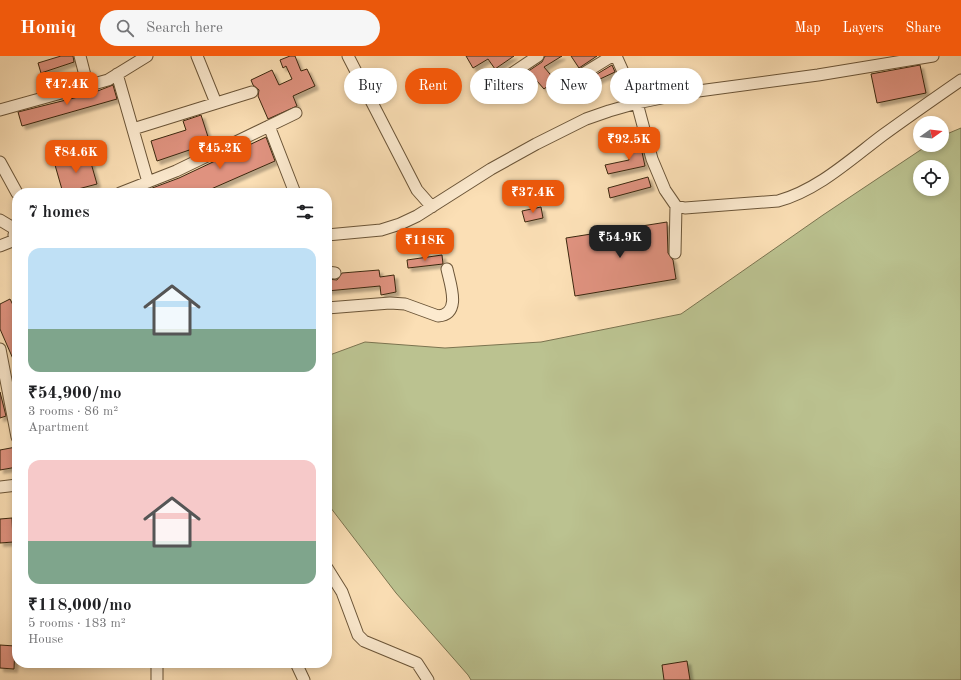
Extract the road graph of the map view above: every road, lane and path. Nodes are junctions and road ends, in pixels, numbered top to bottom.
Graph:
1 (80, 56) edge
2 (147, 56) edge
3 (197, 56) edge
4 (348, 56) edge
5 (538, 56) edge
6 (612, 56) edge
7 (616, 56) edge
8 (933, 56) edge
9 (520, 68) edge
10 (593, 68) edge
11 (621, 68) edge
12 (117, 74) junction
13 (961, 80) edge
14 (88, 87) junction
15 (703, 90) edge
16 (252, 92) dead end
17 (216, 103) junction
18 (634, 104) edge
19 (637, 104) edge
20 (0, 110) edge
21 (296, 113) dead end
22 (269, 126) junction
23 (133, 129) junction
24 (0, 162) edge
25 (148, 182) junction
26 (14, 188) edge
27 (133, 188) edge
28 (292, 188) edge
29 (676, 206) junction
30 (432, 207) junction
31 (0, 220) edge
32 (12, 230) edge
33 (332, 235) edge
34 (12, 237) edge
35 (0, 246) edge
36 (675, 253) dead end
37 (447, 269) dead end
38 (332, 308) edge
39 (0, 349) edge
40 (4, 392) edge
41 (12, 420) edge
42 (12, 486) edge
43 (0, 487) edge
44 (332, 576) edge
45 (157, 668) edge
46 (298, 668) edge
47 (157, 680) edge
48 (304, 680) edge
49 (428, 680) edge

1 - 14 lane
2 - 12 lane
3 - 17 lane
4 - 30 lane
5 - 9 lane
6 - 10 lane
7 - 11 lane
8 - 15 lane
12 - 14 lane
12 - 23 lane
13 - 29 lane
14 - 20 lane
16 - 17 lane
17 - 23 lane
18 - 30 lane
19 - 29 lane
21 - 22 lane
22 - 25 lane
22 - 28 lane
23 - 25 lane
24 - 26 lane
25 - 27 lane
29 - 36 lane
30 - 33 lane
31 - 32 lane
34 - 35 lane
37 - 38 lane
39 - 40 lane
40 - 41 lane
42 - 43 lane
44 - 49 lane
45 - 47 lane
46 - 48 lane

